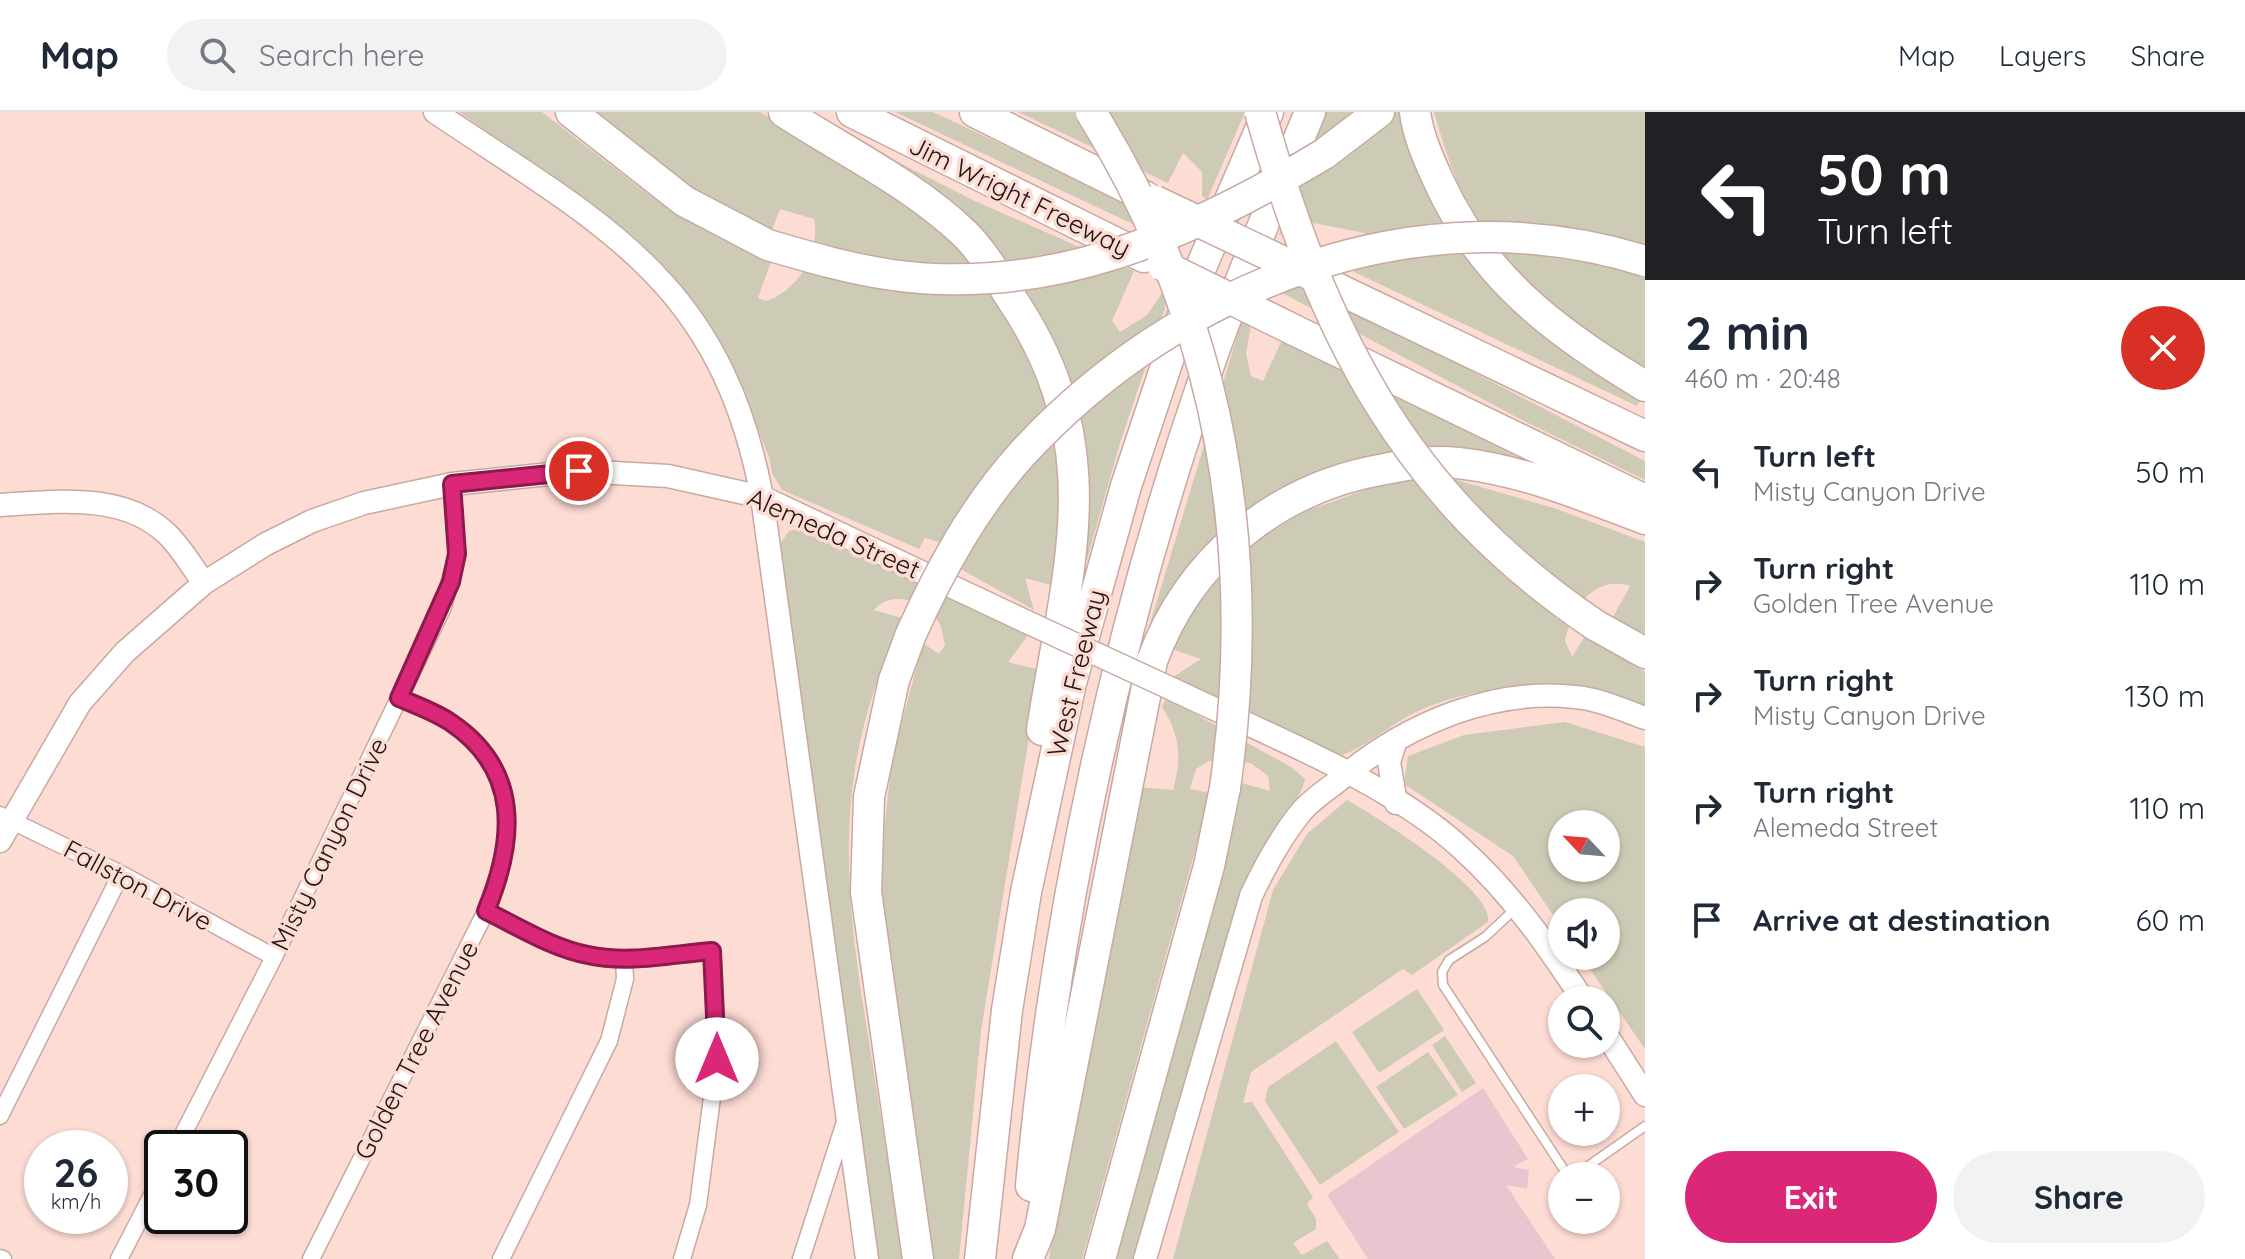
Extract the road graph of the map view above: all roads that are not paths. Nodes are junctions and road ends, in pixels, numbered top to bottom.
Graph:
1 (435, 112) edge
2 (571, 112) edge
3 (784, 112) edge
4 (852, 112) edge
5 (975, 112) edge
6 (1091, 112) edge
7 (1260, 112) edge
8 (1268, 112) edge
9 (1310, 112) edge
10 (1379, 112) edge
11 (1415, 112) edge
12 (1645, 261) edge
13 (1645, 386) edge
14 (1645, 436) edge
15 (452, 484) junction
16 (762, 497) junction
17 (1645, 500) edge
18 (0, 505) edge
19 (1645, 519) edge
20 (204, 583) junction
21 (1645, 653) edge
22 (399, 698) junction
23 (1645, 718) edge
24 (1396, 740) junction
25 (1347, 774) junction
26 (1396, 803) junction
27 (6, 817) edge
28 (0, 841) edge
29 (121, 874) junction
30 (1026, 892) junction
31 (1518, 906) junction
32 (486, 911) junction
33 (274, 957) junction
34 (624, 959) junction
35 (1573, 986) edge
36 (1620, 1056) edge
37 (1645, 1095) edge
38 (0, 1116) edge
39 (847, 1116) junction
40 (1645, 1126) edge
41 (185, 1130) edge
42 (1562, 1162) edge
43 (1592, 1162) edge
44 (144, 1211) edge
45 (119, 1259) edge
46 (311, 1259) edge
47 (501, 1259) edge
48 (682, 1259) edge
49 (801, 1259) edge
50 (867, 1259) edge
51 (918, 1259) edge
52 (980, 1259) edge
53 (1027, 1259) edge
54 (1100, 1259) edge
55 (1145, 1259) edge

1 - 16 main road
2 - 10 highway, bridge
3 - 30 highway
4 - 17 highway, Jim Wright Freeway, bridge
5 - 14 highway, bridge
6 - 54 highway, bridge
7 - 21 highway, bridge
8 - 30 highway, West Freeway
9 - 53 highway, West Freeway
11 - 13 highway
12 - 51 highway, bridge
15 - 16 main road, Alemeda Street
15 - 20 main road, Alemeda Street
15 - 22 street, Misty Canyon Drive
16 - 25 main road, Alemeda Street, bridge
16 - 39 main road
18 - 20 main road
19 - 53 highway
20 - 27 main road, Alemeda Street
22 - 32 street, Golden Tree Avenue
22 - 33 street, Misty Canyon Drive
23 - 24 main road
24 - 25 main road
24 - 26 main road
25 - 26 main road, Alemeda Street
25 - 55 main road
26 - 31 main road, Alemeda Street
27 - 28 main road, Alemeda Street
27 - 29 street, Fallston Drive
29 - 33 street, Fallston Drive
29 - 38 street
30 - 52 highway, West Freeway
31 - 35 main road, Alemeda Street
31 - 42 lane
32 - 34 street
32 - 46 street, Golden Tree Avenue
33 - 41 street, Misty Canyon Drive
34 - 47 street
34 - 48 street
36 - 37 main road
39 - 49 street
39 - 50 main road
40 - 43 lane
44 - 45 street

